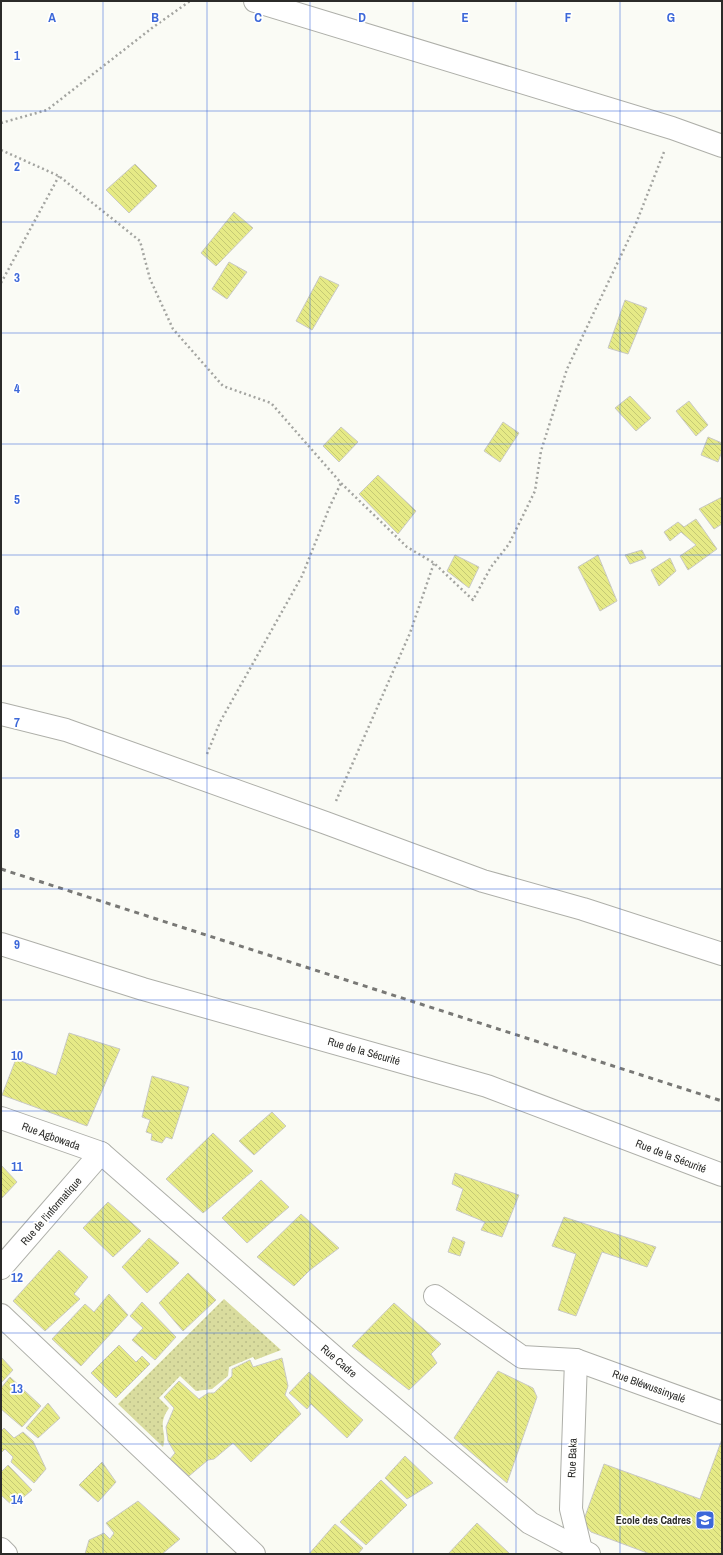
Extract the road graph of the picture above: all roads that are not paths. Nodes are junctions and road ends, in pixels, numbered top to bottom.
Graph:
1 (255, 1) edge
2 (722, 146) edge
3 (1, 714) edge
4 (1, 944) edge
5 (722, 954) edge
6 (1, 1118) edge
7 (101, 1153) junction
8 (722, 1175) edge
9 (1, 1268) edge
10 (435, 1296) dead end
11 (1, 1315) edge
12 (576, 1360) junction
13 (722, 1413) edge
14 (1, 1549) edge
15 (583, 1552) edge
16 (6, 1554) edge
17 (254, 1554) edge

1 - 2 street
3 - 5 street
4 - 8 street, Rue de la Sécurité
6 - 7 street, Rue Agbowada
7 - 9 street, Rue de l'informatique
7 - 15 street, Rue Cadre
10 - 12 street, Rue Bléwussinyalé
11 - 17 street
12 - 13 street, Rue Bléwussinyalé
12 - 15 street, Rue Baka
14 - 16 street

